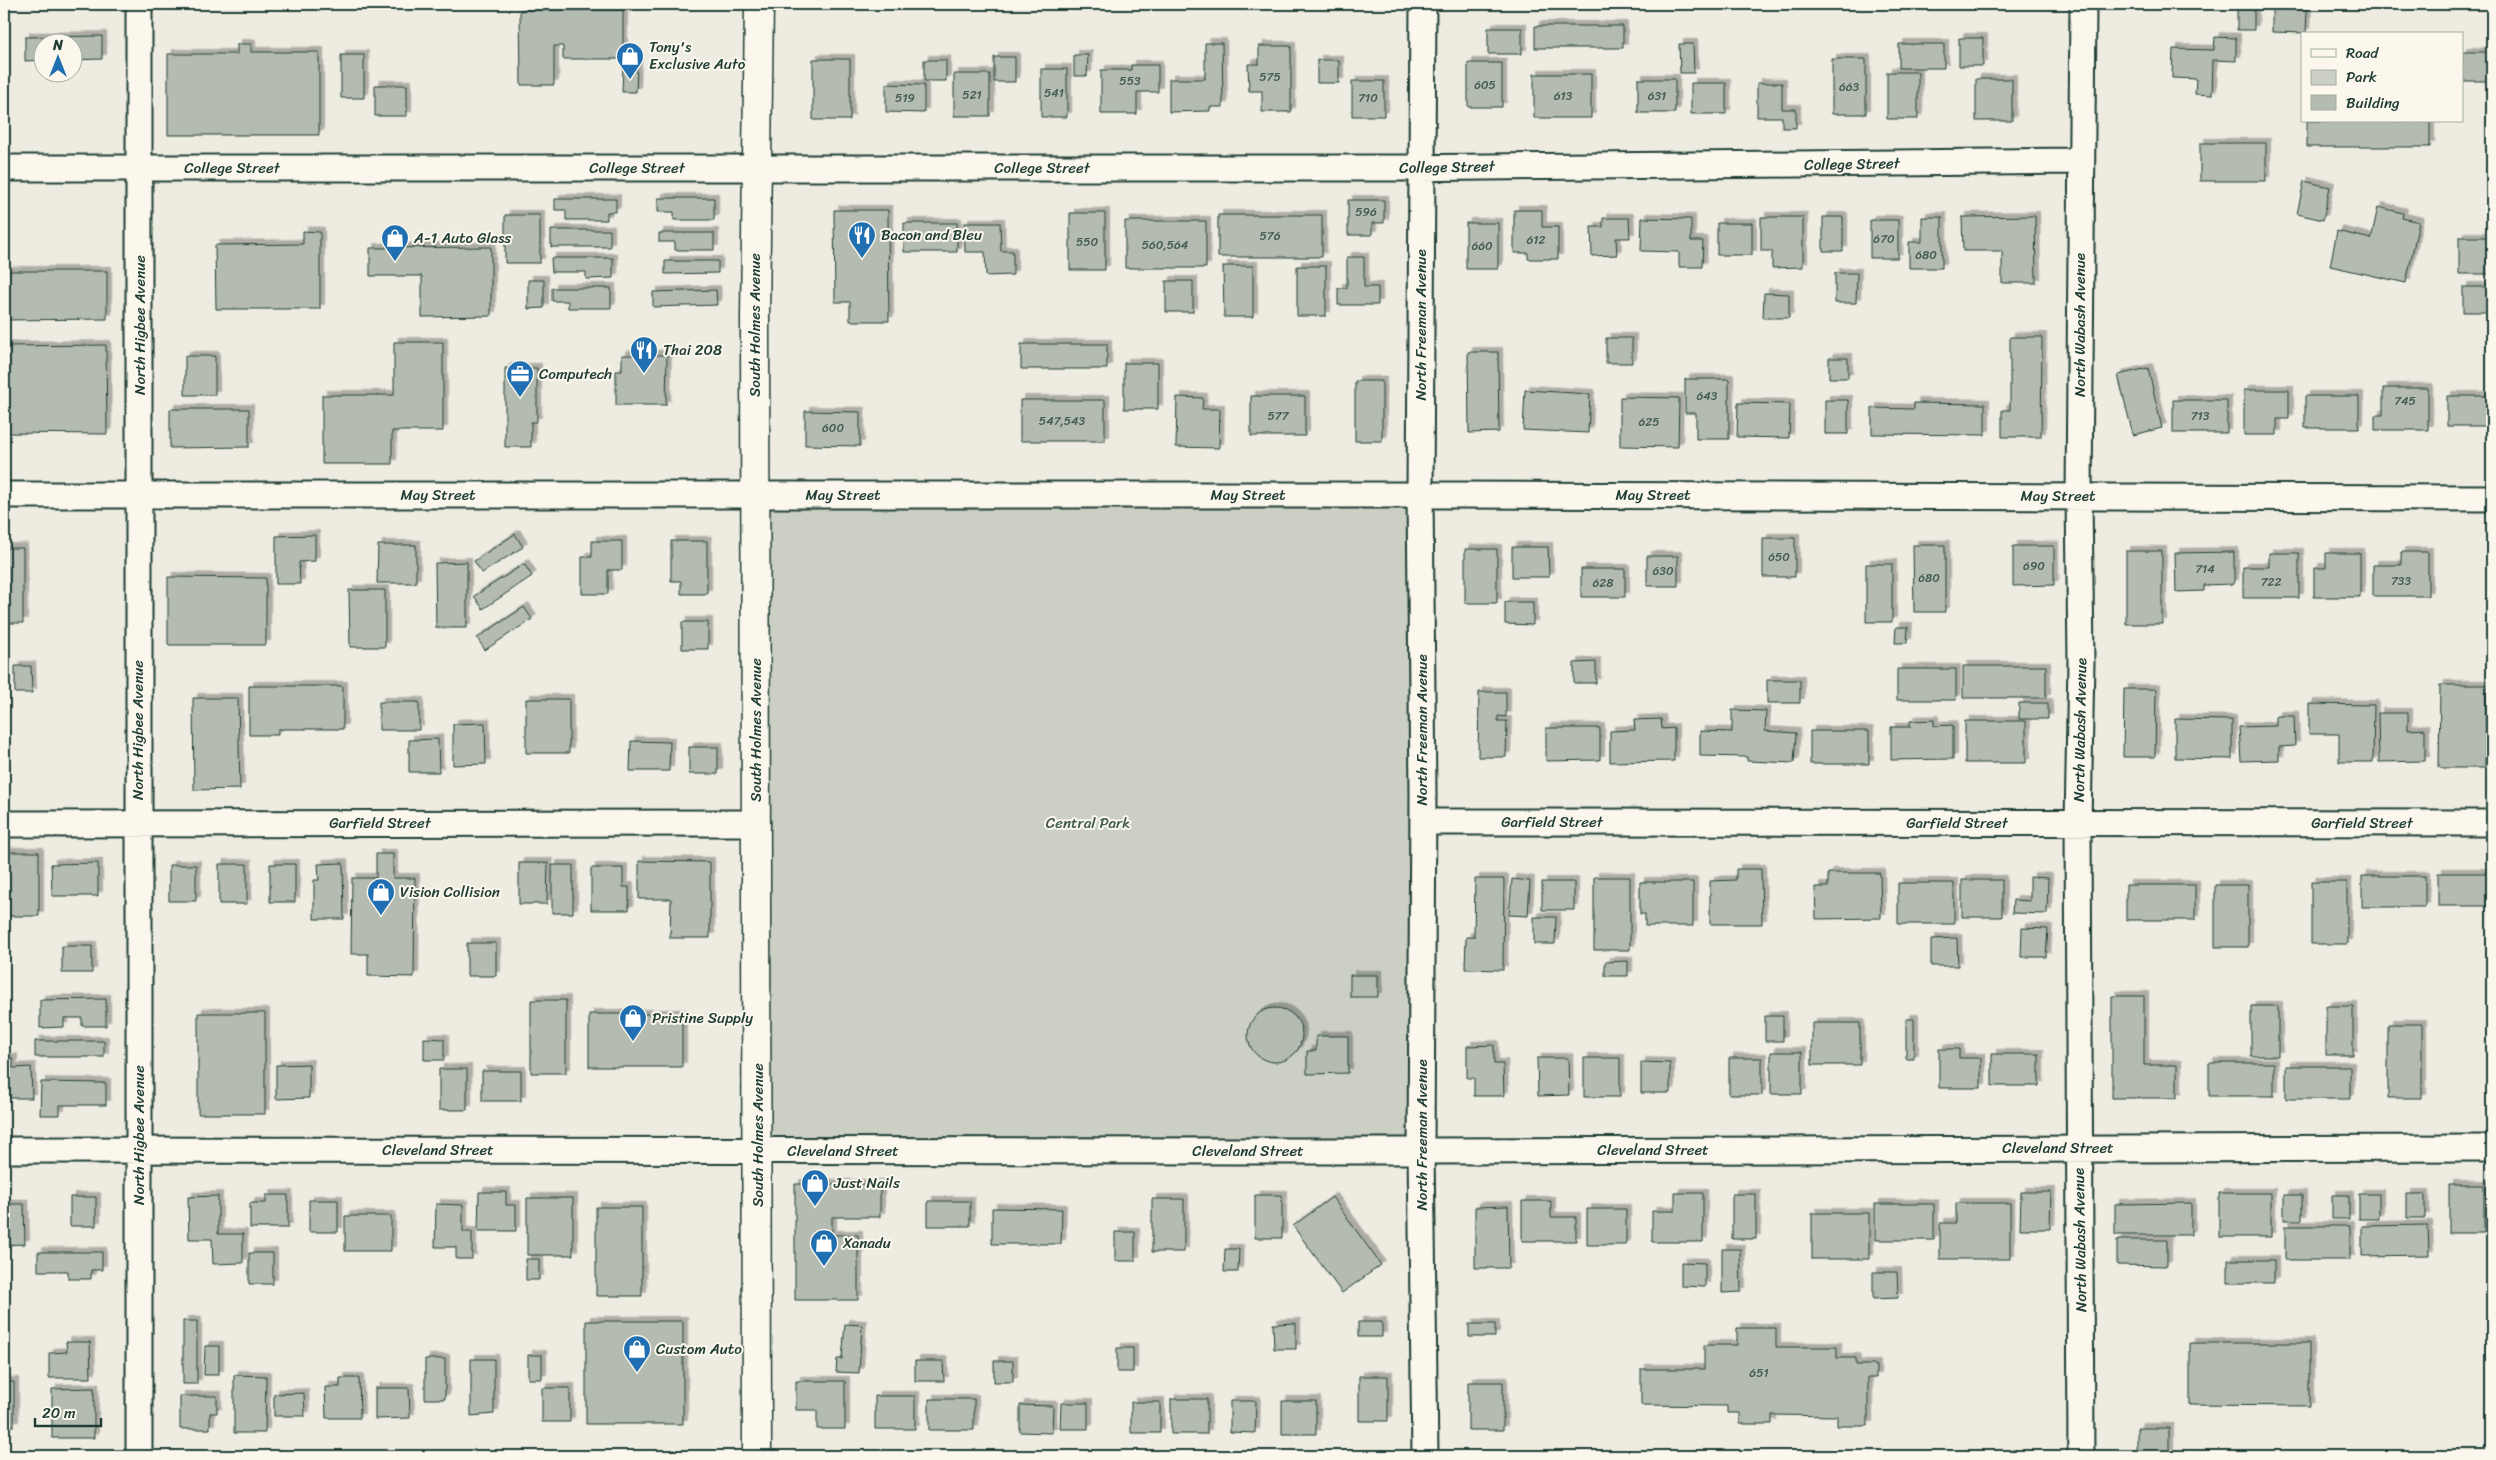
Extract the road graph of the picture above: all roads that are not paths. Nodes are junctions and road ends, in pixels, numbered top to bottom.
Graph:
1 (138, 4) edge
2 (759, 4) edge
3 (1423, 4) edge
4 (2083, 4) edge
5 (2081, 161) junction
6 (4, 168) edge
7 (139, 168) junction
8 (756, 168) junction
9 (1422, 168) junction
10 (1420, 494) junction
11 (4, 495) edge
12 (139, 495) junction
13 (755, 495) junction
14 (2079, 496) junction
15 (2492, 498) edge
16 (1423, 822) junction
17 (138, 823) junction
18 (757, 823) junction
19 (2492, 823) edge
20 (4, 824) edge
21 (2078, 824) junction
22 (2078, 1148) junction
23 (2492, 1148) edge
24 (4, 1150) edge
25 (139, 1150) junction
26 (758, 1151) junction
27 (1421, 1151) junction
28 (139, 1456) edge
29 (757, 1456) edge
30 (1425, 1456) edge
31 (2081, 1456) edge

1 - 7 street, North Higbee Avenue
2 - 8 main road, South Holmes Avenue
3 - 9 street, North Freeman Avenue
4 - 5 street, North Wabash Avenue
5 - 9 street, College Street
5 - 14 street, North Wabash Avenue
6 - 7 street, College Street
7 - 8 street, College Street
7 - 12 street, North Higbee Avenue
8 - 9 street, College Street
8 - 13 main road, South Holmes Avenue
9 - 10 street, North Freeman Avenue
10 - 13 street, May Street
10 - 14 street, May Street
10 - 16 street, North Freeman Avenue
11 - 12 street, May Street
12 - 13 street, May Street
12 - 17 street, North Higbee Avenue
13 - 18 main road, South Holmes Avenue
14 - 15 street, May Street
14 - 21 street, North Wabash Avenue
16 - 21 street, Garfield Street
16 - 27 street, North Freeman Avenue
17 - 18 street, Garfield Street
17 - 20 street, Garfield Street
17 - 25 street, North Higbee Avenue
18 - 26 main road, South Holmes Avenue
19 - 21 street, Garfield Street
21 - 22 street, North Wabash Avenue
22 - 23 street, Cleveland Street
22 - 27 street, Cleveland Street
22 - 31 street, North Wabash Avenue
24 - 25 street, Cleveland Street
25 - 26 street, Cleveland Street
25 - 28 street, North Higbee Avenue
26 - 27 street, Cleveland Street
26 - 29 main road, South Holmes Avenue
27 - 30 street, North Freeman Avenue

